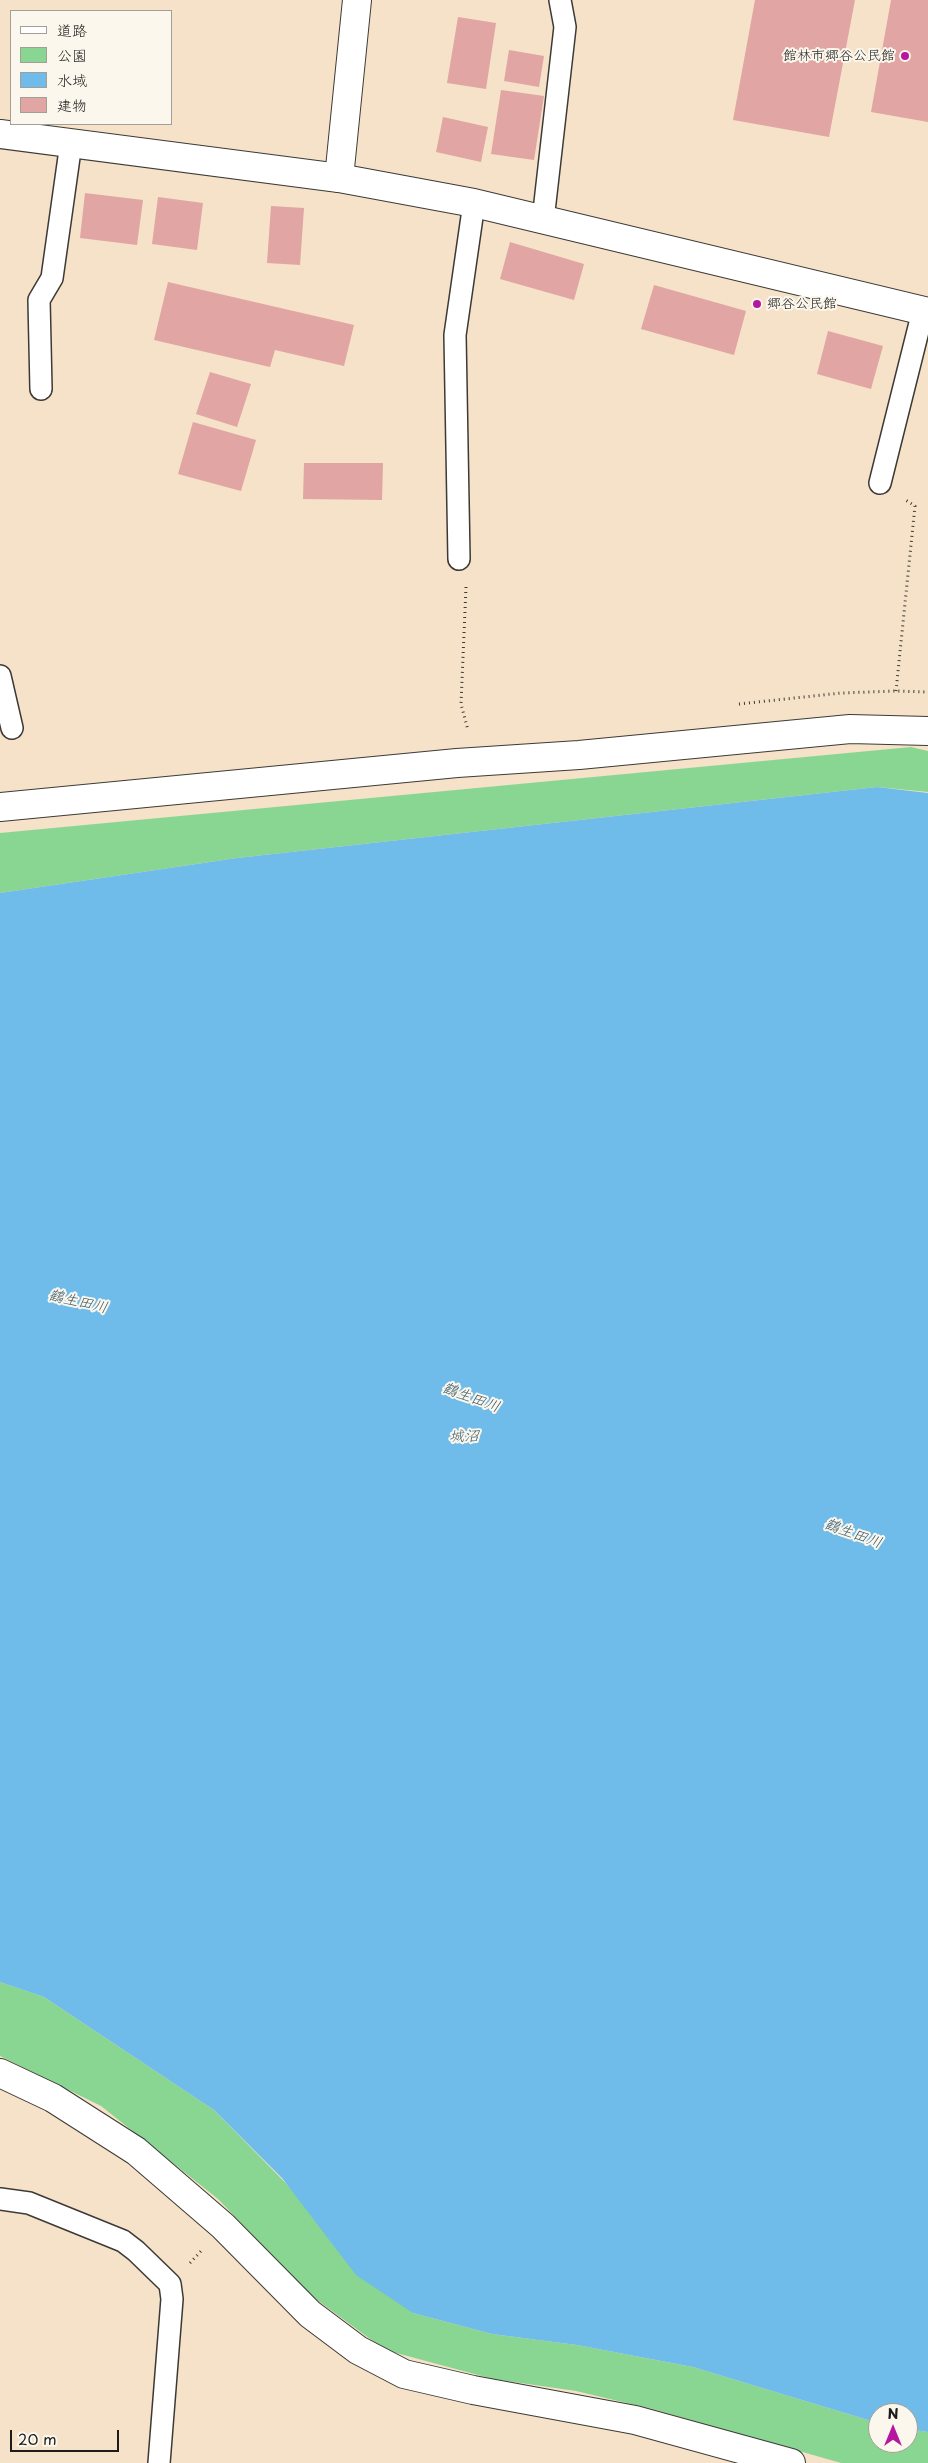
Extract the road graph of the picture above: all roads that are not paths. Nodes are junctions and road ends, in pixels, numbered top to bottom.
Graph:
1 (357, 0) edge
2 (560, 0) edge
3 (0, 134) edge
4 (71, 143) junction
5 (339, 178) junction
6 (474, 203) junction
7 (543, 220) junction
8 (926, 311) edge
9 (42, 388) dead end
10 (880, 483) road end
11 (459, 559) road end
12 (0, 676) edge
13 (12, 728) dead end
14 (928, 730) edge
15 (0, 808) edge
16 (0, 2073) edge
17 (0, 2199) edge
18 (159, 2463) edge
19 (791, 2463) edge

1 - 5 street
2 - 7 lane
3 - 4 street
4 - 5 street
4 - 9 lane
5 - 6 street
6 - 7 street
6 - 11 lane
7 - 8 street
8 - 10 lane
12 - 13 lane
14 - 15 street
16 - 19 street
17 - 18 lane

